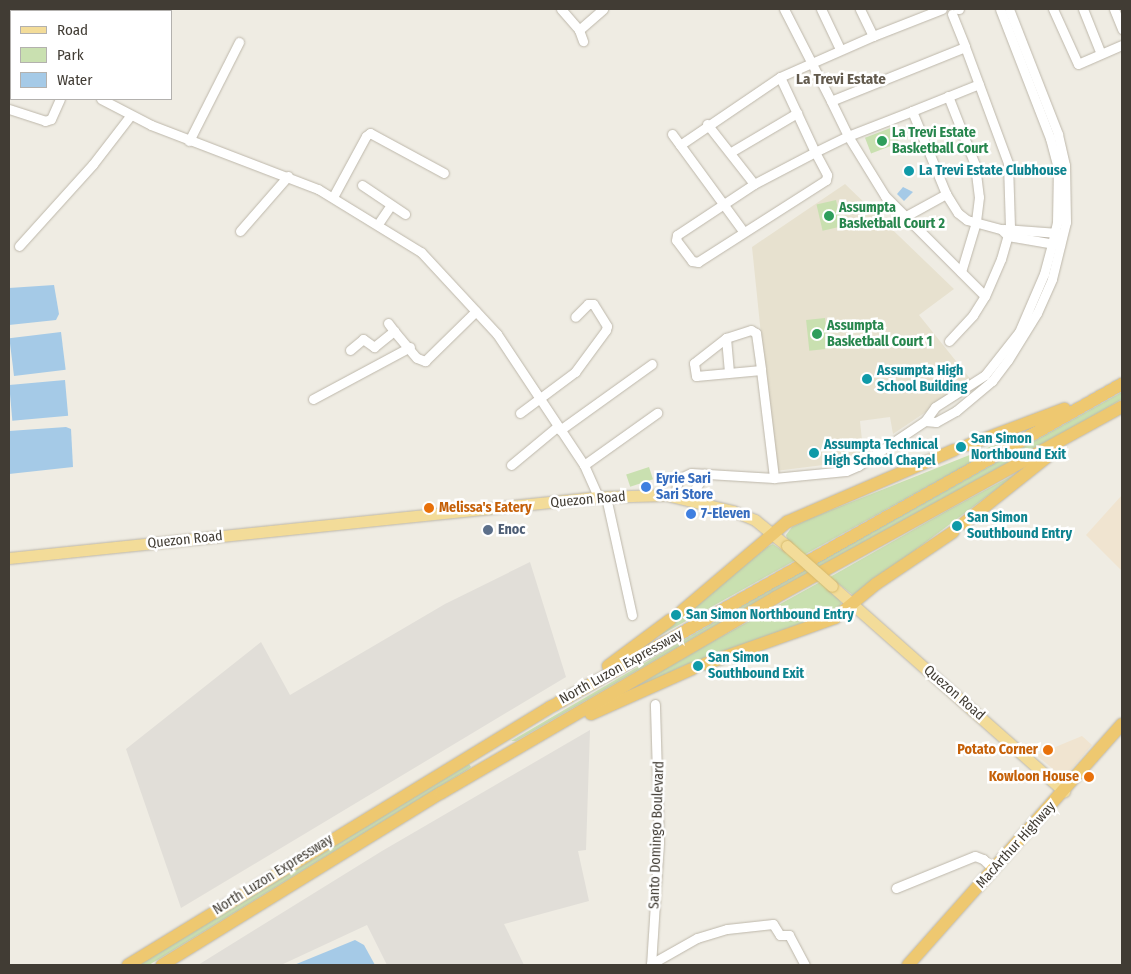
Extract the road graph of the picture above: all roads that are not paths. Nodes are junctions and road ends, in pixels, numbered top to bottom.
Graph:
1 (560, 9) edge
2 (784, 9) edge
3 (821, 9) edge
4 (860, 9) edge
5 (942, 9) edge
6 (1000, 9) edge
7 (1009, 9) edge
8 (1053, 9) edge
9 (1083, 9) edge
10 (1114, 9) edge
11 (599, 10) edge
12 (957, 10) edge
13 (1122, 29) edge
14 (579, 30) junction
15 (873, 36) junction
16 (584, 40) dead end
17 (239, 42) dead end
18 (1122, 45) edge
19 (966, 47) junction
20 (840, 49) junction
21 (1100, 54) junction
22 (811, 61) junction
23 (780, 77) junction
24 (979, 84) junction
25 (948, 96) junction
26 (60, 100) edge
27 (103, 100) edge
28 (831, 101) junction
29 (9, 109) edge
30 (912, 111) junction
31 (796, 113) junction
32 (130, 116) junction
33 (707, 124) junction
34 (672, 134) dead end
35 (848, 136) junction
36 (1054, 136) junction
37 (189, 141) junction
38 (680, 144) junction
39 (731, 152) junction
40 (815, 152) junction
41 (444, 173) dead end
42 (288, 176) junction
43 (754, 184) junction
44 (362, 185) dead end
45 (946, 194) junction
46 (333, 197) junction
47 (722, 203) junction
48 (391, 204) junction
49 (405, 214) dead end
50 (906, 216) junction
51 (976, 222) junction
52 (378, 224) junction
53 (240, 231) dead end
54 (743, 231) junction
55 (1006, 231) junction
56 (1059, 233) junction
57 (1056, 245) junction
58 (19, 246) dead end
59 (961, 272) junction
60 (985, 296) junction
61 (476, 311) junction
62 (575, 316) dead end
63 (388, 323) dead end
64 (394, 331) junction
65 (726, 338) junction
66 (949, 340) dead end
67 (410, 347) junction
68 (350, 350) dead end
69 (652, 364) dead end
70 (761, 370) junction
71 (729, 372) junction
72 (1122, 380) edge
73 (1122, 384) edge
74 (962, 392) junction
75 (540, 398) junction
76 (313, 399) dead end
77 (969, 400) junction
78 (938, 406) junction
79 (1122, 407) edge
80 (520, 413) dead end
81 (657, 413) dead end
82 (944, 418) junction
83 (924, 421) junction
84 (559, 428) junction
85 (968, 445) dead end
86 (954, 450) dead end
87 (511, 465) dead end
88 (584, 465) junction
89 (705, 473) junction
90 (774, 478) junction
91 (675, 496) junction
92 (602, 497) junction
93 (695, 500) junction
94 (964, 523) dead end
95 (953, 532) dead end
96 (773, 533) junction
97 (9, 558) edge
98 (852, 604) junction
99 (682, 611) dead end
100 (632, 614) dead end
101 (670, 620) dead end
102 (705, 664) dead end
103 (692, 669) dead end
104 (656, 704) dead end
105 (549, 708) junction
106 (1122, 724) edge
107 (1064, 791) junction
108 (441, 793) junction
109 (992, 869) junction
110 (896, 888) dead end
111 (128, 965) edge
112 (162, 965) edge
113 (651, 965) edge
114 (805, 965) edge
115 (908, 965) edge

1 - 14 street
2 - 22 street
3 - 20 street
4 - 15 street
5 - 12 street
5 - 15 street
6 - 36 street
7 - 36 street
8 - 21 street
9 - 21 street
10 - 13 street
11 - 14 street
12 - 19 street
14 - 16 street
15 - 20 street
17 - 37 street
18 - 21 street
19 - 24 street
19 - 28 street
20 - 22 street
22 - 23 street
22 - 28 street
23 - 31 street
23 - 33 street
24 - 25 street
24 - 55 street
25 - 30 street
25 - 51 street
26 - 29 street
27 - 32 street
28 - 35 street
30 - 35 street
30 - 45 street
31 - 39 street
31 - 40 street
32 - 37 street
32 - 58 street
33 - 38 street
33 - 39 street
34 - 38 street
35 - 40 street
35 - 50 street
36 - 56 street
37 - 42 street
38 - 47 street
39 - 43 street
40 - 43 street
40 - 54 street
41 - 46 street
42 - 46 street
42 - 53 street
43 - 47 street
44 - 48 street
45 - 50 street
45 - 51 street
46 - 52 street
47 - 54 street
47 - 54 street
48 - 49 street
48 - 52 street
50 - 59 street
51 - 55 street
51 - 59 street
52 - 61 street
55 - 56 street
55 - 57 street
55 - 60 street
56 - 57 street
57 - 74 street
57 - 77 street
59 - 60 street
60 - 66 street
61 - 67 street
61 - 75 street
62 - 75 street
63 - 64 street
64 - 67 street
64 - 68 street
65 - 70 street
65 - 71 street
65 - 71 street
67 - 76 street
69 - 84 street
70 - 71 street
70 - 90 street
72 - 85 highway
73 - 105 highway, North Luzon Expressway
74 - 77 street
74 - 78 street
75 - 80 street
75 - 84 street
77 - 82 street
78 - 82 street
78 - 83 street
79 - 94 highway
79 - 108 highway, North Luzon Expressway
81 - 88 street
82 - 83 street
83 - 90 street
84 - 87 street
84 - 88 street
86 - 96 highway
88 - 92 street
89 - 90 street
89 - 91 street
89 - 93 street
91 - 92 main road, Quezon Road
91 - 93 main road, Quezon Road
92 - 97 main road, Quezon Road
92 - 100 street
93 - 96 main road, Quezon Road
95 - 98 highway
96 - 98 main road, Quezon Road, bridge
96 - 99 highway
98 - 102 highway
98 - 107 main road, Quezon Road
101 - 105 highway
103 - 108 highway
104 - 113 street, Santo Domingo Boulevard
105 - 111 highway, North Luzon Expressway
106 - 107 highway, MacArthur Highway
107 - 109 highway, MacArthur Highway
108 - 112 highway, North Luzon Expressway
109 - 110 street
109 - 115 highway, MacArthur Highway
113 - 114 street

